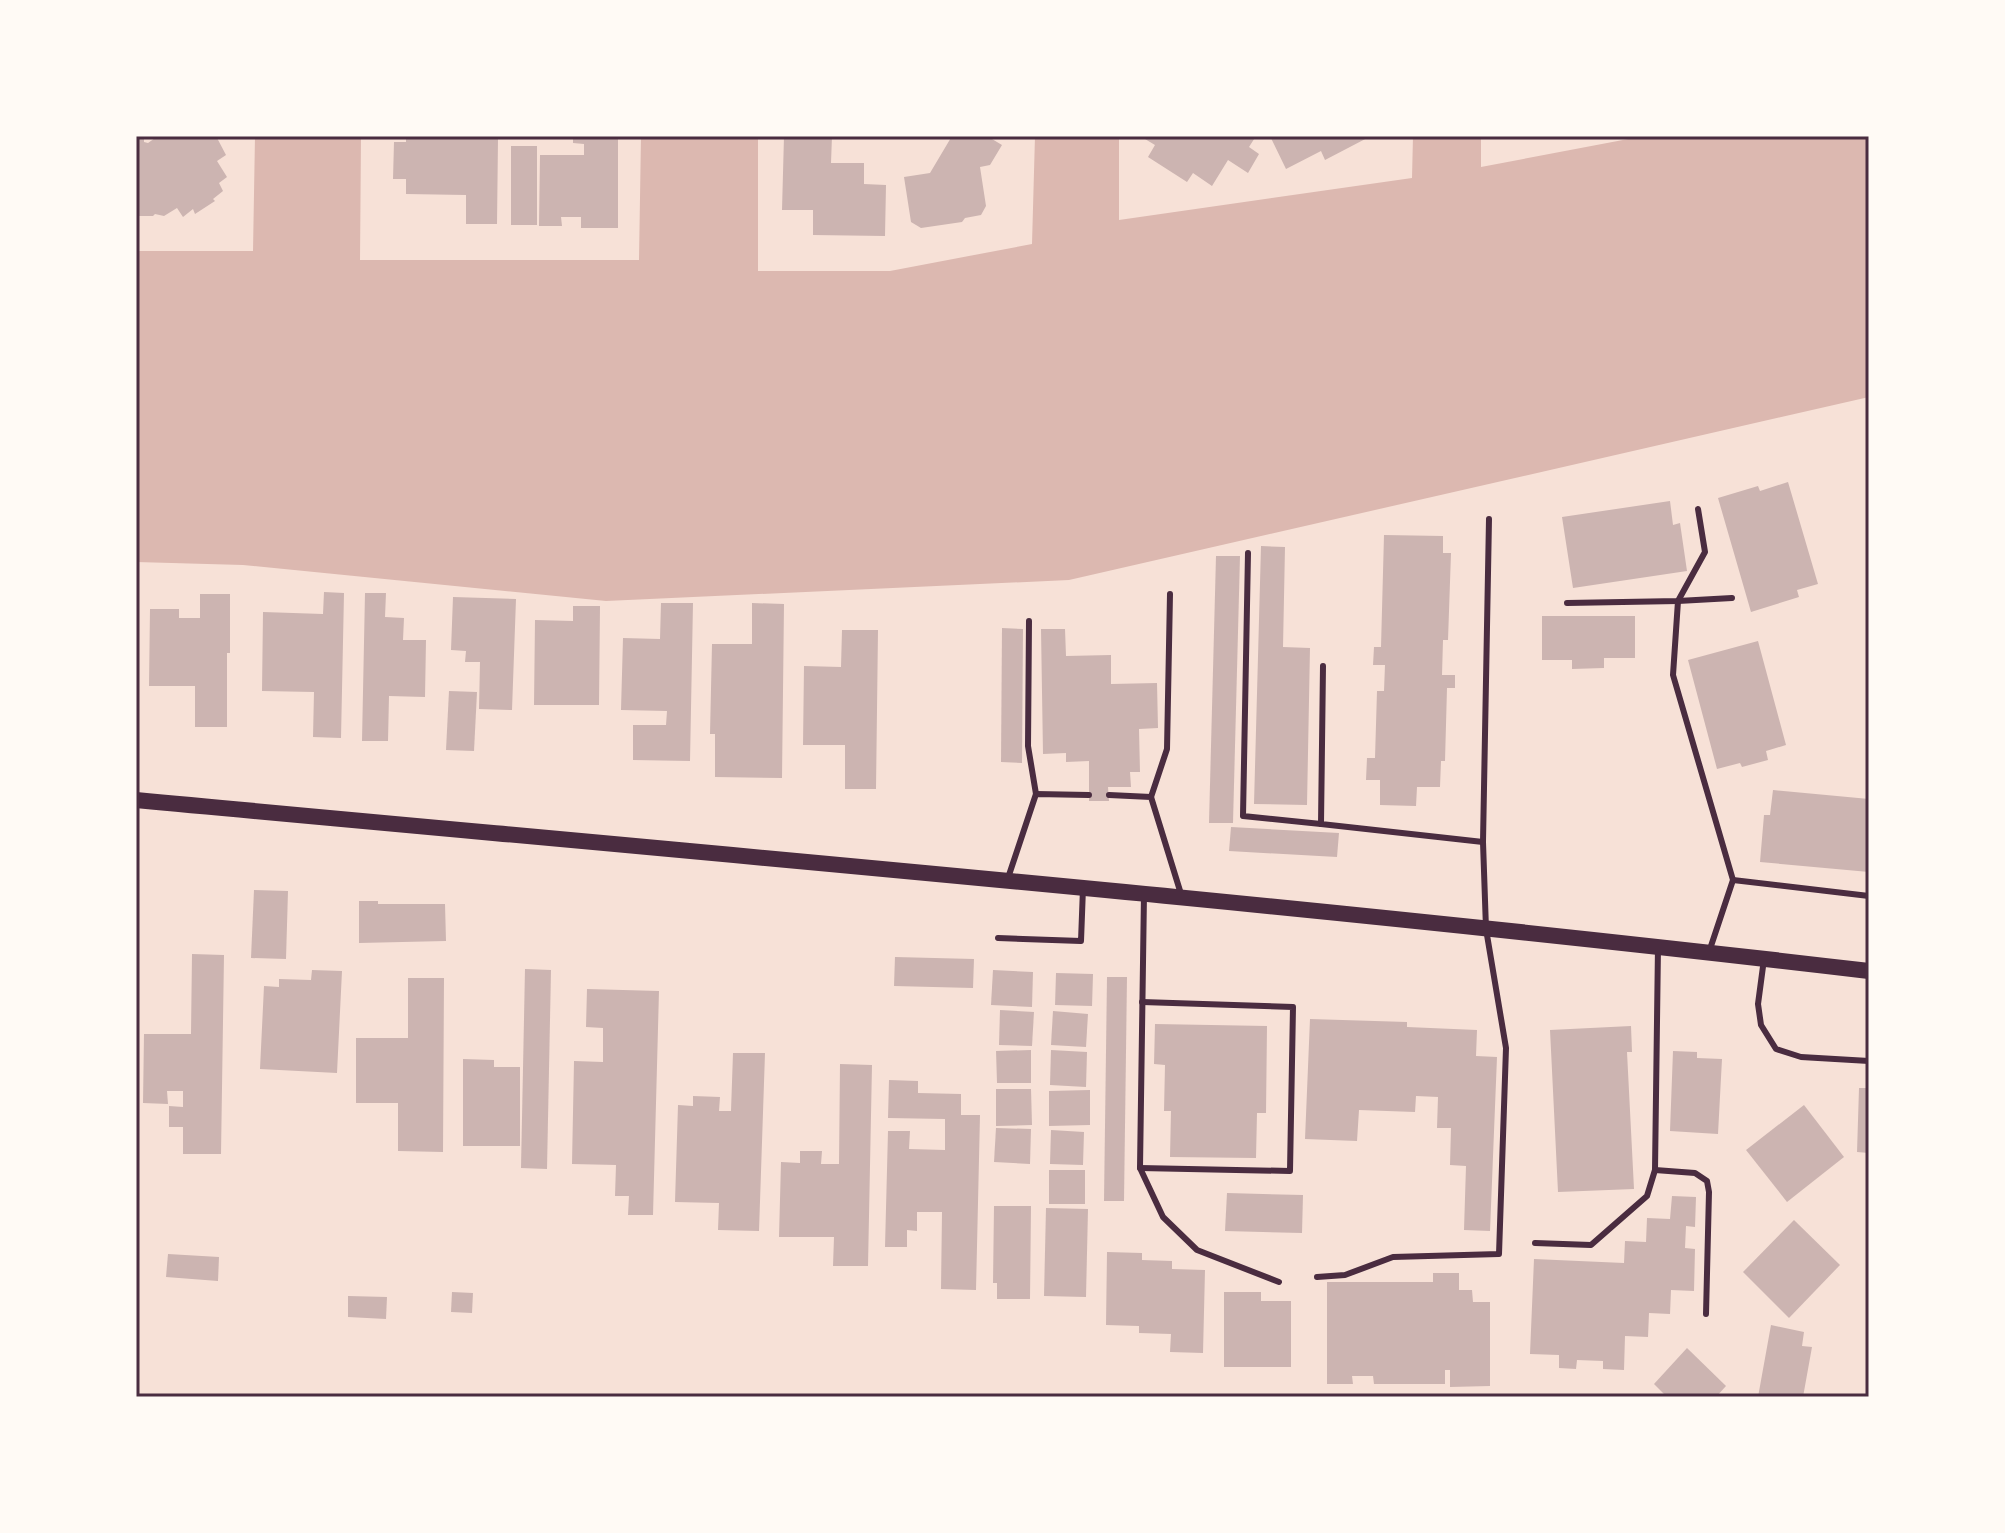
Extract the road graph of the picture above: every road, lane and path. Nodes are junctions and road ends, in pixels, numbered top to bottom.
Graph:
1 (1698, 509) dead end
2 (1489, 519) dead end
3 (1248, 553) dead end
4 (1170, 594) dead end
5 (1732, 598) dead end
6 (1678, 601) junction
7 (1567, 603) dead end
8 (1029, 621) dead end
9 (1323, 666) dead end
10 (1036, 794) junction
11 (1089, 795) dead end
12 (1109, 795) dead end
13 (1151, 797) junction
14 (136, 800) edge
15 (1321, 824) junction
16 (1483, 842) junction
17 (1733, 880) junction
18 (1007, 881) junction
19 (1083, 888) junction
20 (1144, 894) junction
21 (1869, 896) edge
22 (1181, 898) junction
23 (1486, 929) junction
24 (998, 938) dead end
25 (1658, 947) junction
26 (1709, 953) junction
27 (1764, 959) junction
28 (1869, 971) edge
29 (1142, 1002) junction
30 (1869, 1061) edge
31 (1140, 1168) junction
32 (1655, 1170) junction
33 (1535, 1243) dead end
34 (1317, 1277) dead end
35 (1279, 1282) dead end
36 (1706, 1314) dead end

1 - 6 lane
2 - 16 lane
3 - 15 lane
4 - 13 lane
5 - 6 lane
6 - 7 lane
6 - 17 lane
8 - 10 lane
9 - 15 lane
10 - 11 lane
10 - 18 lane
12 - 13 lane
13 - 22 lane
14 - 18 main road
15 - 16 lane
16 - 23 lane
17 - 21 lane
17 - 26 lane
18 - 19 main road
19 - 20 main road
19 - 24 lane
20 - 22 main road
20 - 29 lane
22 - 23 main road
23 - 25 main road
23 - 34 lane
25 - 26 main road
25 - 32 lane
26 - 27 main road
27 - 28 main road
27 - 30 lane
29 - 31 lane
29 - 31 lane
31 - 35 lane
32 - 33 lane
32 - 36 lane

